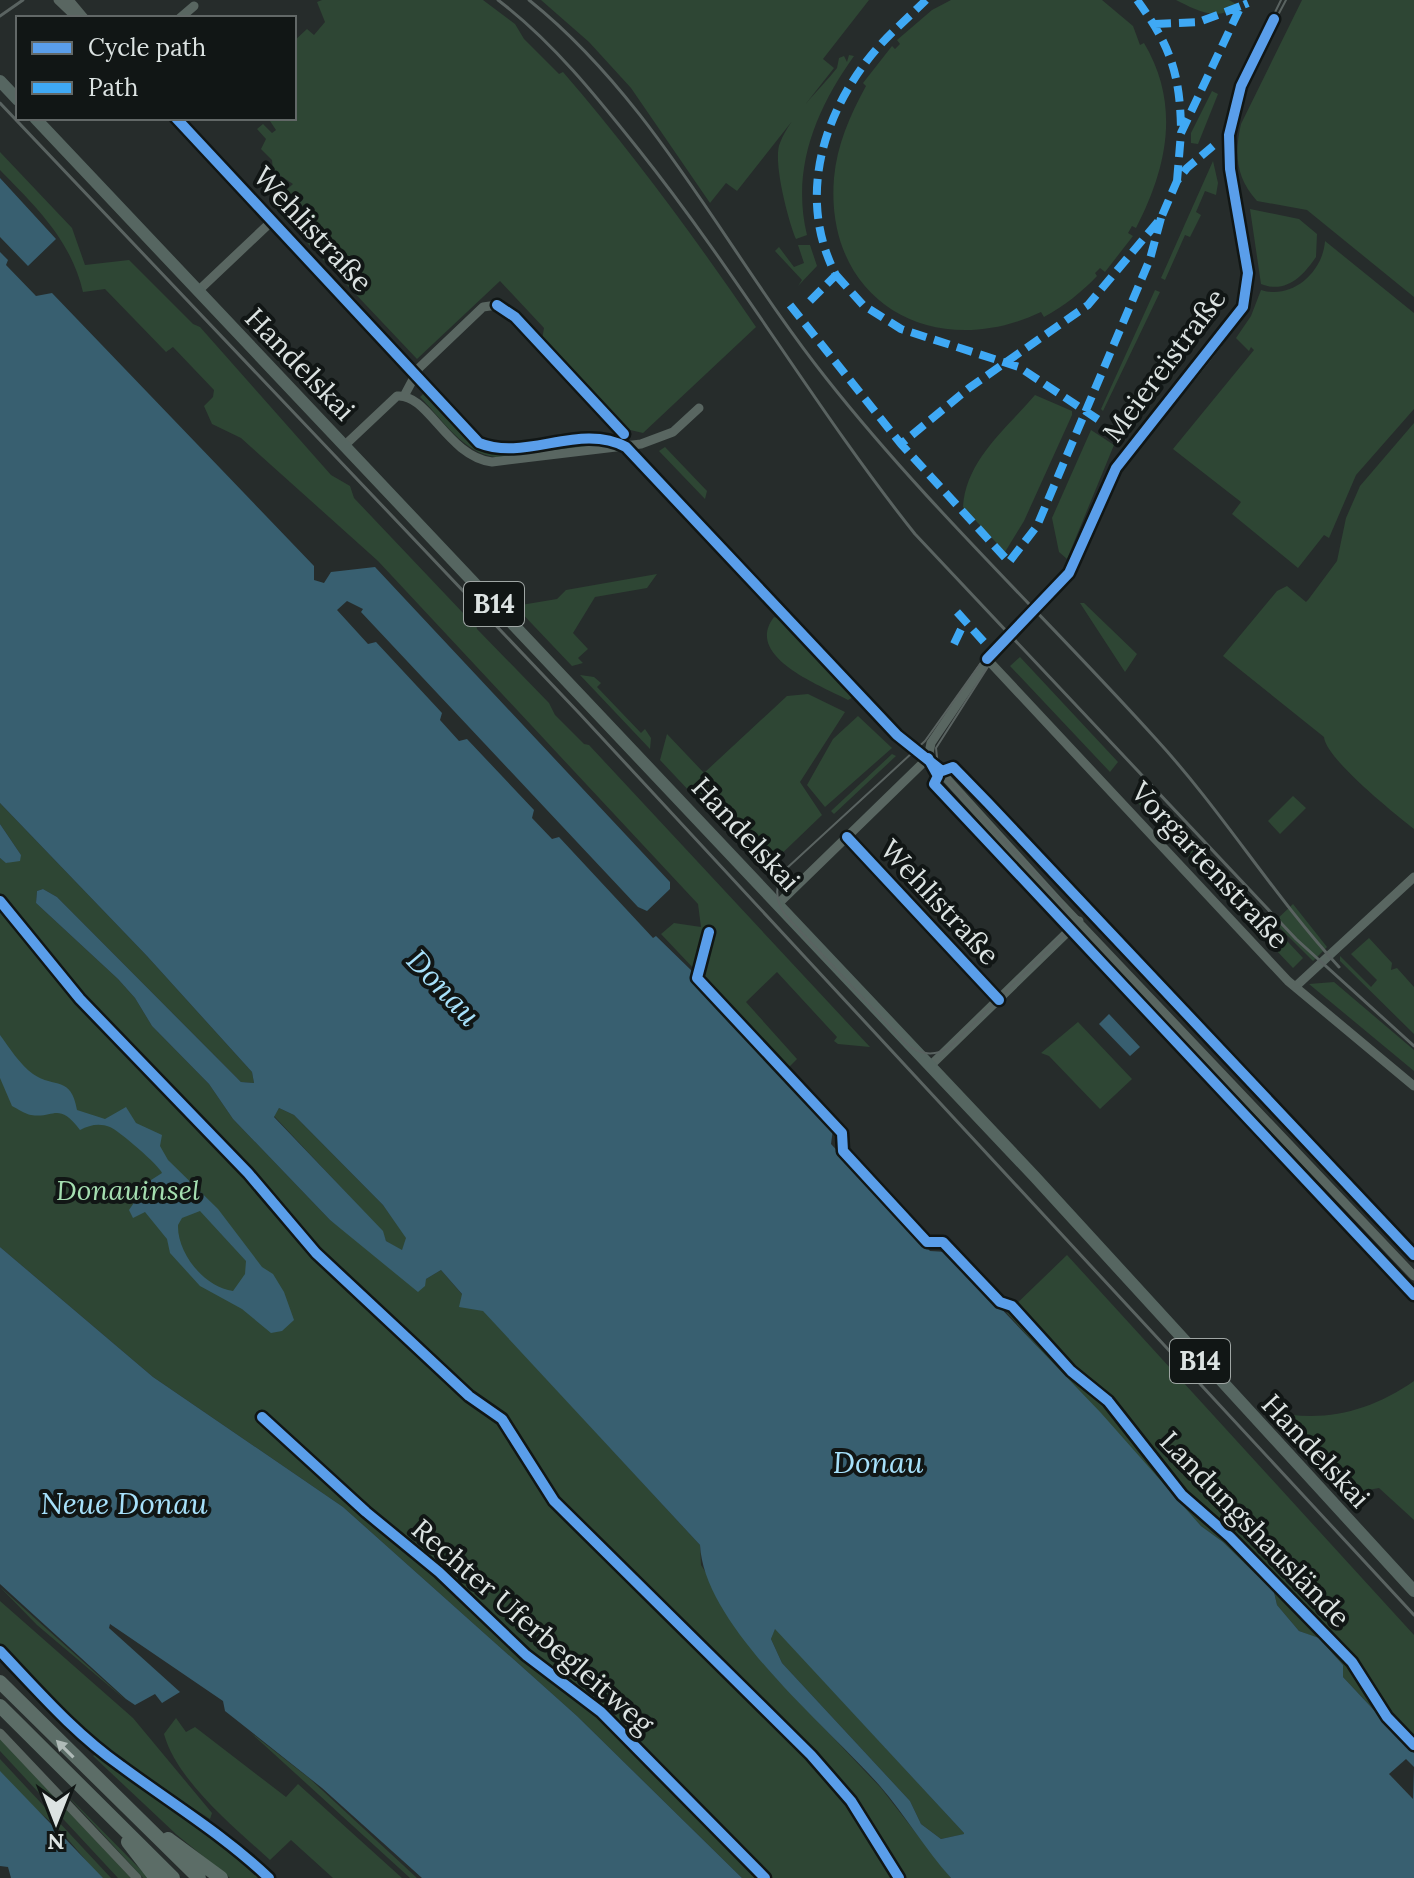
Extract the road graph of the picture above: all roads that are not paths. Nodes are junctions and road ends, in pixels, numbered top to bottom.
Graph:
1 (58, 0) edge
2 (69, 0) edge
3 (194, 6) dead end
4 (75, 16) edge
5 (82, 16) edge
6 (182, 16) edge
7 (1274, 19) dead end
8 (0, 81) edge
9 (16, 98) edge
10 (37, 120) edge
11 (178, 120) edge
12 (272, 221) junction
13 (198, 291) junction
14 (497, 305) dead end
15 (414, 373) junction
16 (404, 396) junction
17 (699, 408) dead end
18 (345, 445) junction
19 (987, 659) junction
20 (928, 758) junction
21 (1414, 877) edge
22 (778, 904) junction
23 (1079, 921) junction
24 (1295, 987) junction
25 (930, 1066) junction
26 (1414, 1086) edge
27 (1414, 1276) edge
28 (1414, 1591) edge
29 (0, 1682) edge
30 (0, 1706) edge
31 (0, 1733) edge
32 (132, 1814) junction
33 (109, 1816) junction
34 (137, 1878) edge
35 (156, 1878) edge
36 (173, 1878) edge
37 (199, 1878) edge
38 (221, 1878) edge

1 - 4 street
2 - 5 street
3 - 6 street
7 - 19 street, Meiereistraße
8 - 9 main road
10 - 13 main road, Handelskai / B14
11 - 12 street, Wehlistraße
12 - 13 street
12 - 15 street, Wehlistraße
13 - 18 main road, Handelskai / B14
14 - 15 street
15 - 16 street
16 - 17 street
16 - 18 street
18 - 22 main road, Handelskai / B14
19 - 20 street, Meiereistraße
19 - 24 street, Vorgartenstraße
20 - 22 street
20 - 23 street
21 - 24 street
22 - 25 main road, Handelskai / B14
23 - 25 street
23 - 27 street
24 - 26 street, Vorgartenstraße
25 - 28 main road, Handelskai / B14
32 -> 29 highway
30 - 33 highway
31 - 34 street
32 - 37 highway
32 - 38 highway
33 - 35 highway
33 - 36 highway

